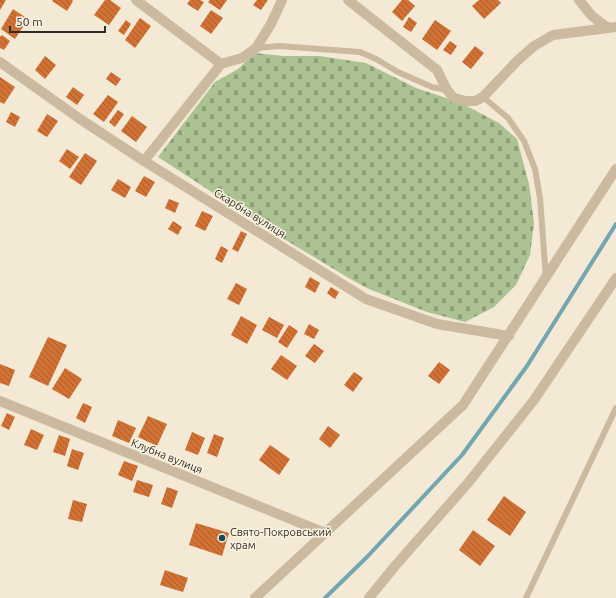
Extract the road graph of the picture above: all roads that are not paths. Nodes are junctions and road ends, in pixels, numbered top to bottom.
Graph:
1 (136, 0) edge
2 (282, 0) edge
3 (348, 0) edge
4 (579, 0) edge
5 (612, 27) edge
6 (256, 48) junction
7 (0, 62) edge
8 (222, 64) junction
9 (447, 90) junction
10 (483, 97) junction
11 (144, 161) junction
12 (616, 169) edge
13 (546, 278) junction
14 (616, 278) edge
15 (509, 336) junction
16 (0, 401) edge
17 (616, 408) edge
18 (325, 533) junction
19 (255, 598) edge
20 (369, 598) edge
21 (526, 598) edge

1 - 8 street
2 - 6 street
3 - 9 street
4 - 5 street
5 - 10 street
6 - 8 street
6 - 9 lane
7 - 11 street, Скарбна вулиця
8 - 11 street
9 - 10 street
10 - 13 lane
11 - 15 street, Скарбна вулиця
12 - 13 street
13 - 15 street
14 - 20 street
15 - 18 street
16 - 18 street, Клубна вулиця
17 - 21 lane
18 - 19 street

